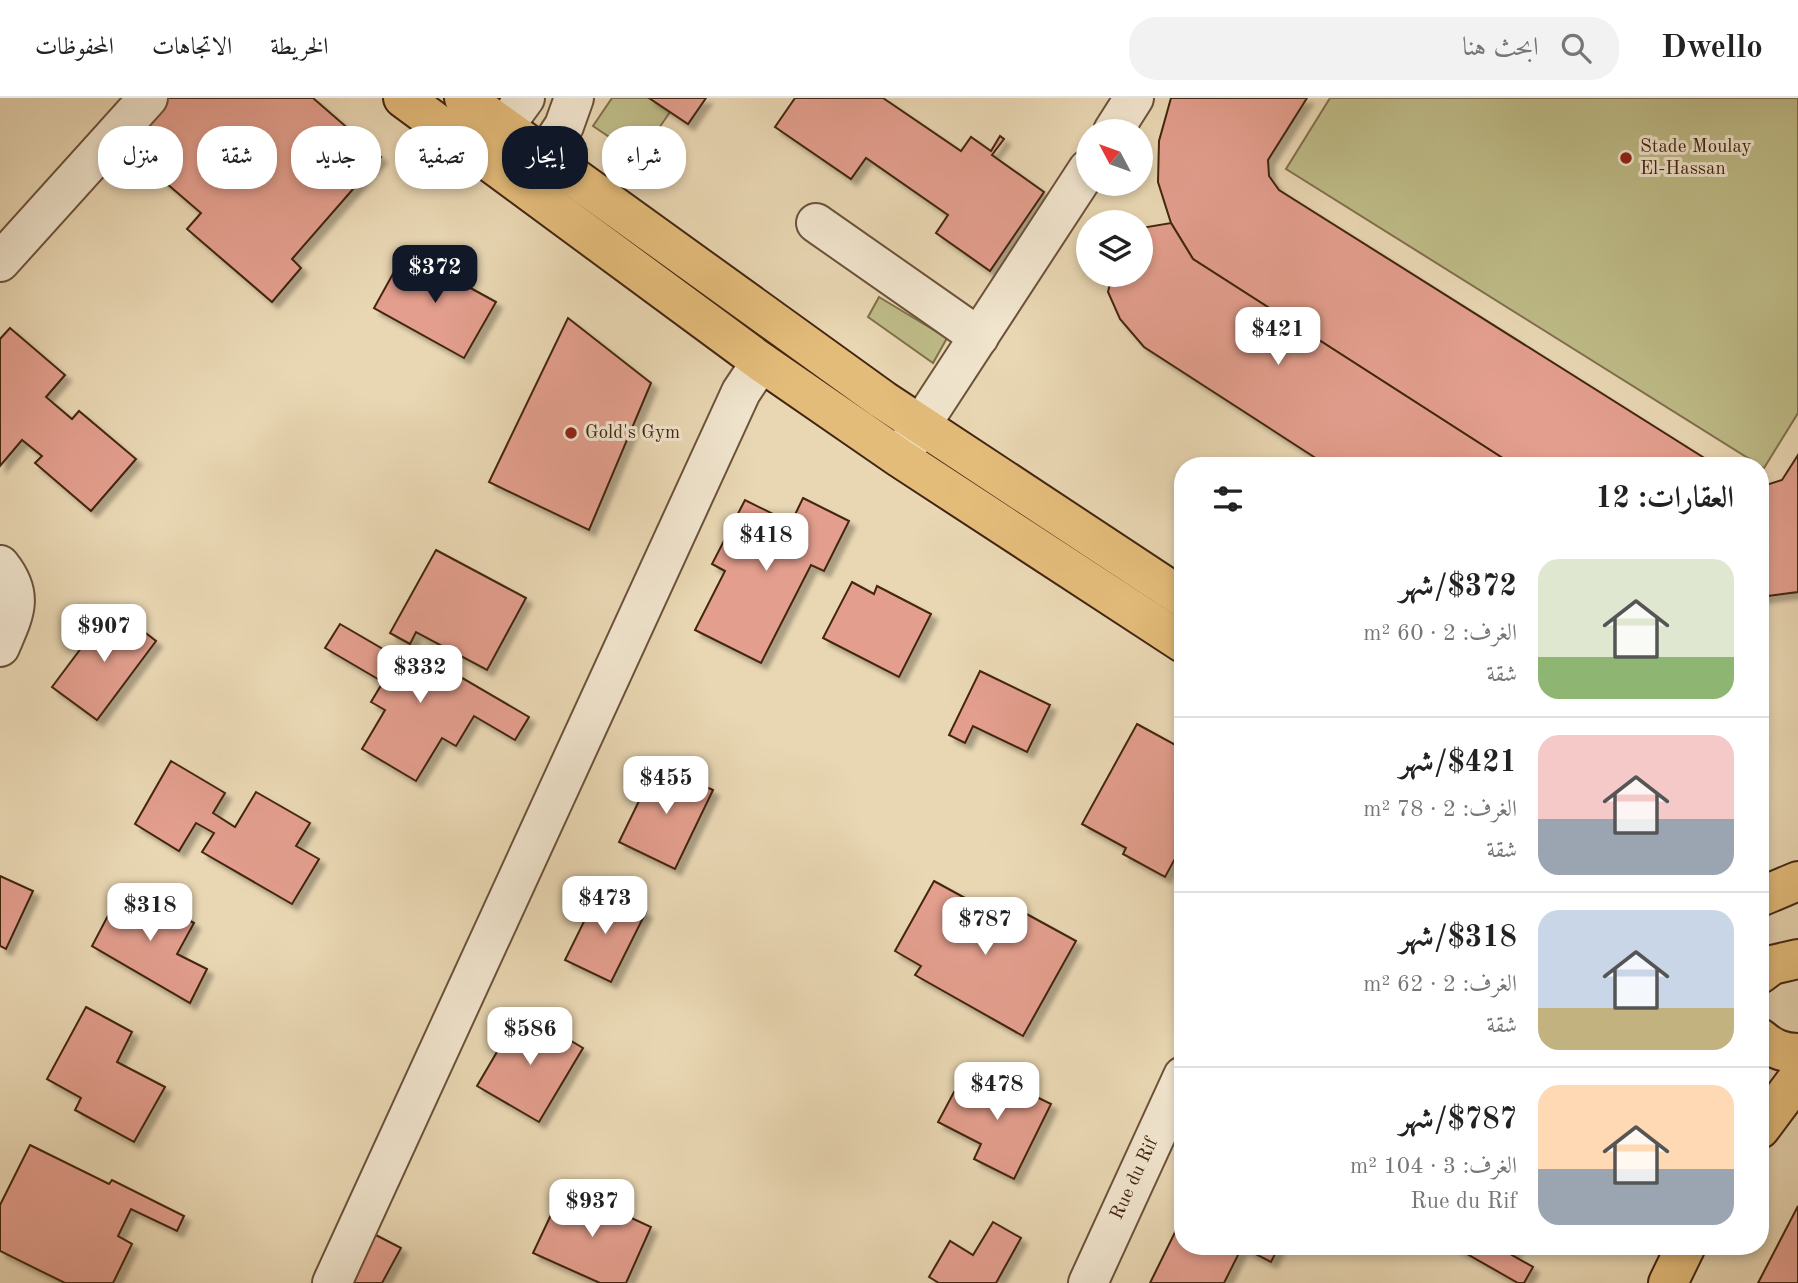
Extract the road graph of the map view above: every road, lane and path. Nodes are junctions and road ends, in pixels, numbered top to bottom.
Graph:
1 (148, 98) edge
2 (403, 98) edge
3 (573, 98) edge
4 (1134, 98) edge
5 (490, 115) edge
6 (1121, 119) edge
7 (564, 126) edge
8 (502, 131) edge
9 (1076, 187) edge
10 (553, 189) edge
11 (559, 189) edge
12 (816, 223) dead end
13 (0, 262) edge
14 (979, 337) junction
15 (761, 362) junction
16 (921, 426) junction
17 (900, 458) junction
18 (0, 565) edge
19 (1174, 592) edge
20 (1174, 637) edge
21 (0, 647) edge
22 (1798, 881) edge
23 (1769, 893) edge
24 (1769, 1045) edge
25 (1798, 1053) edge
26 (1798, 1078) edge
27 (1174, 1096) edge
28 (1769, 1117) edge
29 (1798, 1125) edge
30 (1769, 1143) edge
31 (1682, 1255) edge
32 (332, 1283) edge
33 (1088, 1283) edge
34 (1668, 1283) edge

1 - 13 street
2 - 5 main road
3 - 7 street
4 - 6 street
5 - 8 main road
9 - 14 street
10 - 15 main road
11 - 16 main road
12 - 14 street
14 - 16 street
15 - 17 main road
15 - 32 street
16 - 17 street
16 - 19 main road
17 - 20 main road
18 - 21 street
22 - 23 main road
24 - 25 main road
26 - 28 main road
27 - 33 street, Rue du Rif
29 - 30 main road
31 - 34 main road

